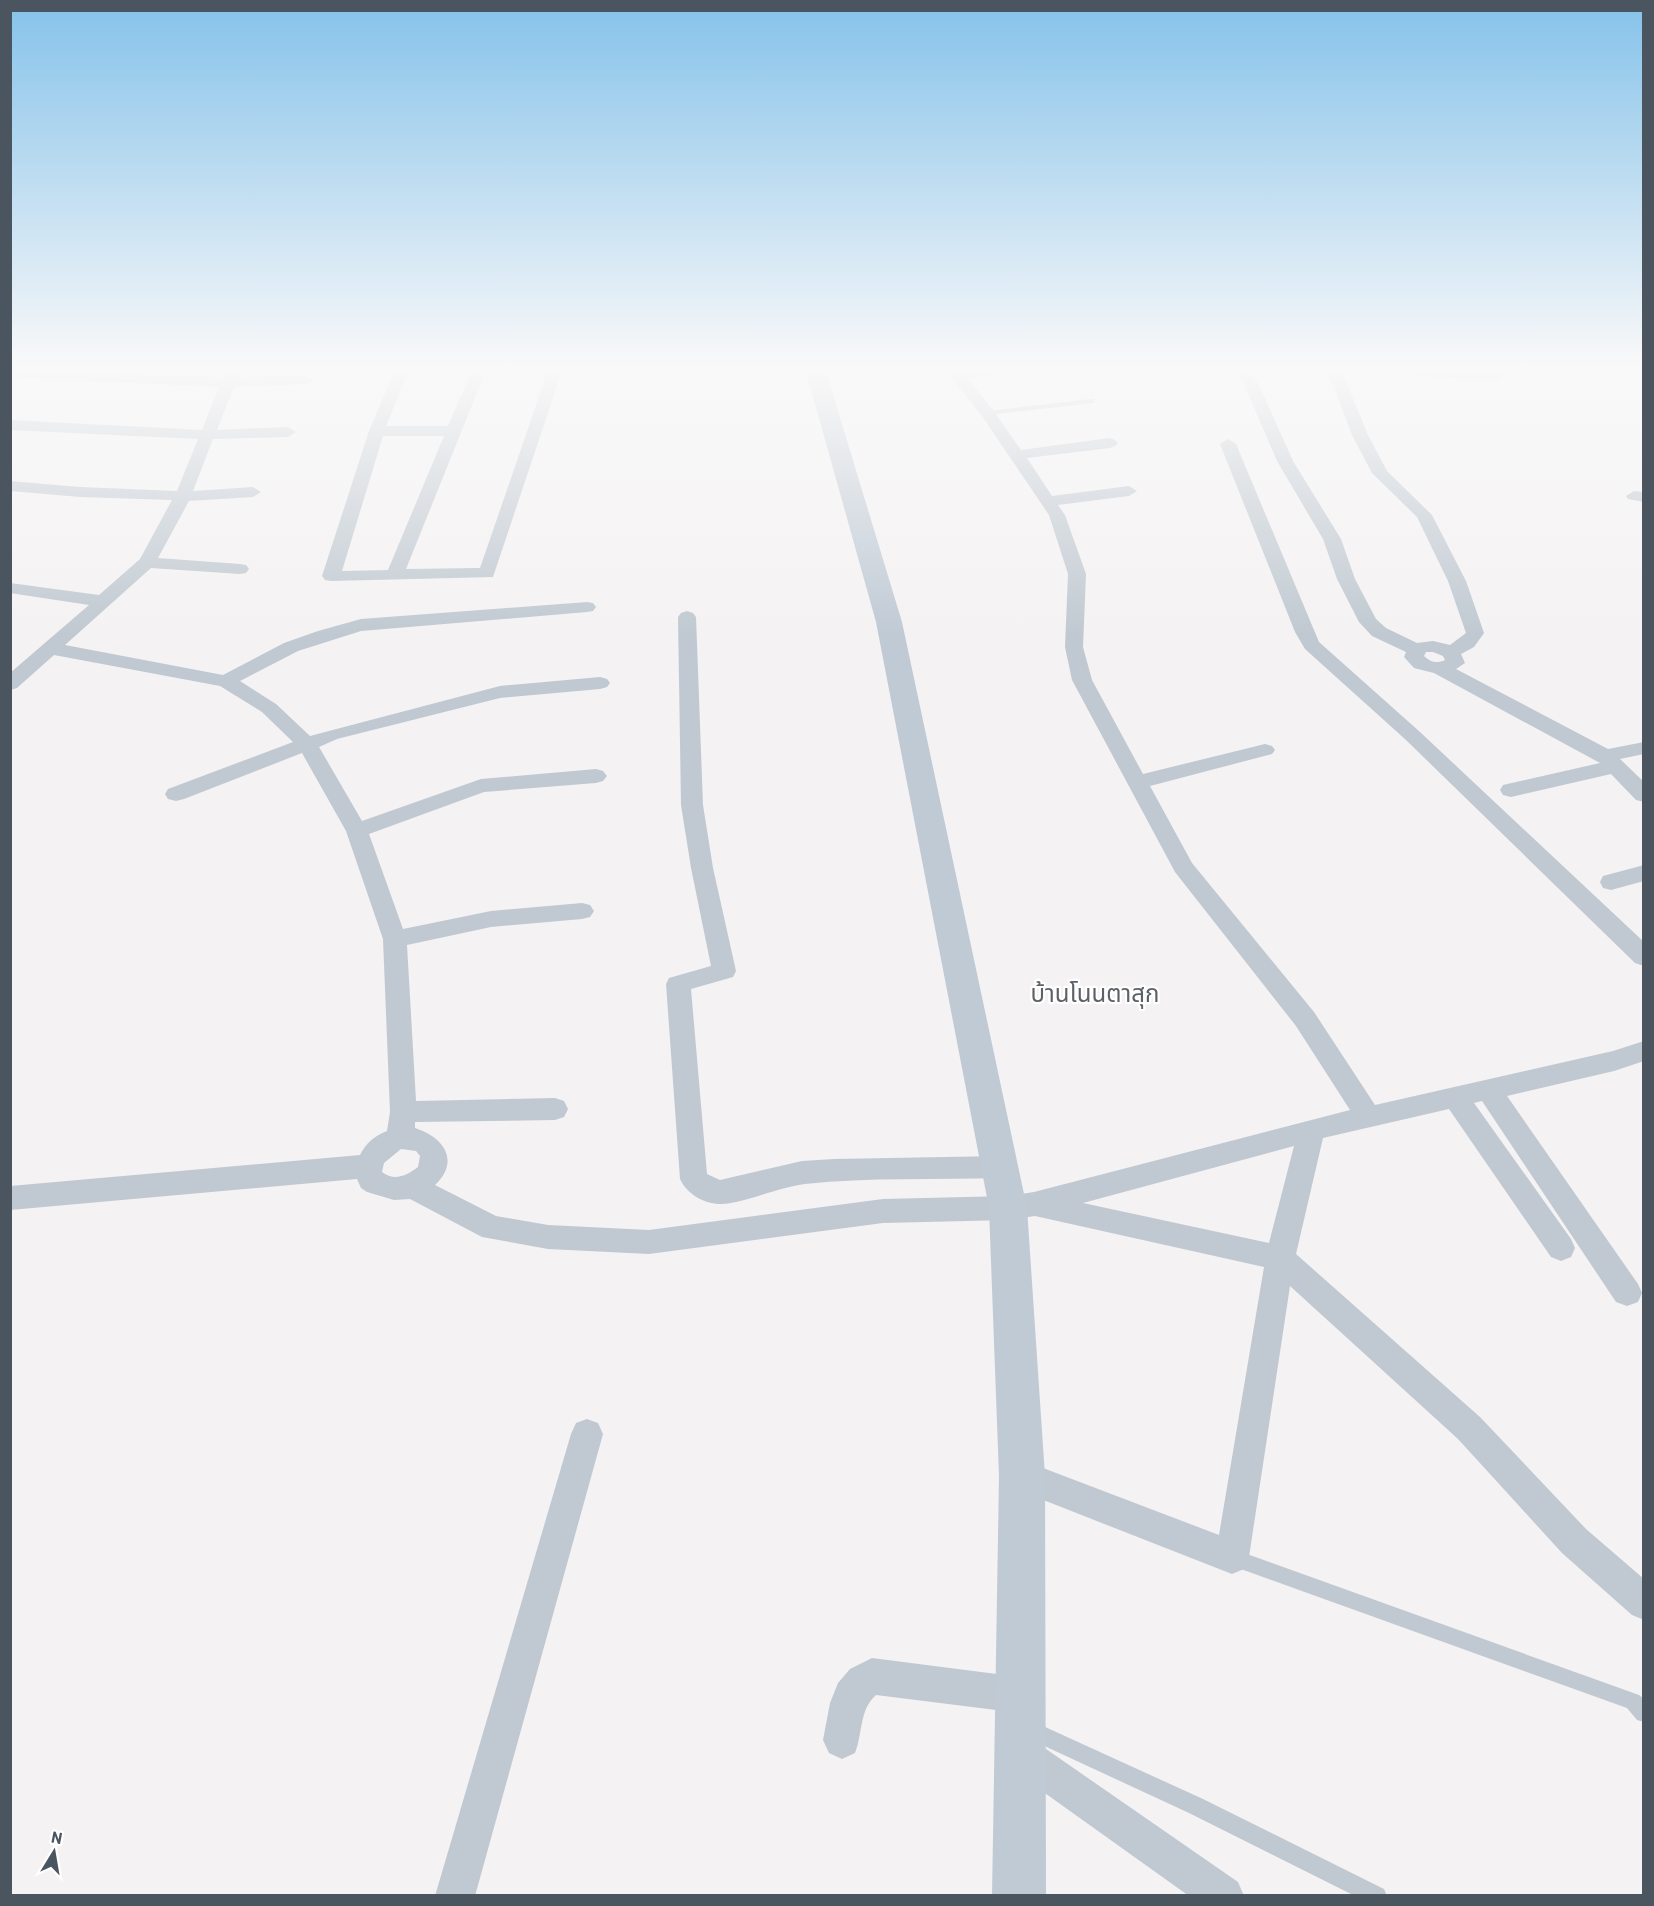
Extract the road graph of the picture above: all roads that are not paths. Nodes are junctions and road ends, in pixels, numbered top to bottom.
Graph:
1 (198, 457) edge
2 (369, 457) edge
3 (443, 457) edge
4 (526, 457) edge
5 (841, 457) edge
6 (1018, 457) edge
7 (1233, 457) edge
8 (1283, 457) edge
9 (1372, 457) edge
10 (10, 486) edge
11 (1129, 491) dead end
12 (254, 492) dead end
13 (183, 496) junction
14 (1053, 508) junction
15 (147, 562) junction
16 (240, 569) dead end
17 (395, 574) junction
18 (10, 588) edge
19 (102, 601) junction
20 (587, 607) dead end
21 (687, 617) dead end
22 (49, 648) junction
23 (1445, 661) junction
24 (226, 681) junction
25 (600, 683) dead end
26 (10, 684) edge
27 (307, 744) junction
28 (1644, 748) edge
29 (1265, 750) dead end
30 (1611, 761) junction
31 (596, 776) dead end
32 (1137, 782) junction
33 (1511, 790) dead end
34 (176, 794) dead end
35 (1644, 795) edge
36 (357, 831) junction
37 (1644, 873) edge
38 (1611, 882) dead end
39 (582, 911) dead end
40 (395, 939) junction
41 (1644, 957) edge
42 (1644, 1051) edge
43 (1489, 1090) junction
44 (1455, 1097) junction
45 (555, 1109) dead end
46 (1369, 1117) junction
47 (402, 1125) junction
48 (1311, 1130) junction
49 (369, 1166) junction
50 (1001, 1167) junction
51 (412, 1187) junction
52 (10, 1198) edge
53 (1021, 1206) junction
54 (1561, 1248) dead end
55 (1280, 1258) junction
56 (1627, 1293) dead end
57 (587, 1434) dead end
58 (1022, 1476) junction
59 (1232, 1557) junction
60 (1644, 1603) edge
61 (1644, 1713) edge
62 (1020, 1724) junction
63 (842, 1740) dead end
64 (455, 1896) edge
65 (1019, 1896) edge
66 (1224, 1896) edge
67 (1377, 1896) edge

1 - 13 street
2 - 17 street
3 - 17 street
4 - 17 street
5 - 50 street
6 - 14 street
7 - 41 street
8 - 23 street
9 - 23 street
10 - 13 street
11 - 14 street
12 - 13 street
13 - 15 street
14 - 32 street
15 - 16 street
15 - 19 street
18 - 19 street
19 - 22 street
20 - 24 street
21 - 50 street
22 - 24 street
22 - 26 street
23 - 30 street
24 - 27 street
25 - 27 street
27 - 34 street
27 - 36 street
28 - 30 street
29 - 32 street
30 - 33 street
30 - 35 street
31 - 36 street
32 - 46 street
36 - 40 street
37 - 38 street
39 - 40 street
40 - 47 street
42 - 43 street
43 - 44 street
43 - 56 street
44 - 46 street
44 - 54 street
45 - 47 street
46 - 48 street
47 - 49 street
47 - 51 street
48 - 53 street
48 - 55 street
49 - 51 street
49 - 52 street
50 - 53 street
51 - 53 street
53 - 55 street
53 - 58 street
55 - 59 street
55 - 60 street
57 - 64 street
58 - 59 street
58 - 62 street
59 - 61 lane
62 - 63 street
62 - 65 street
62 - 66 street
62 - 67 lane

